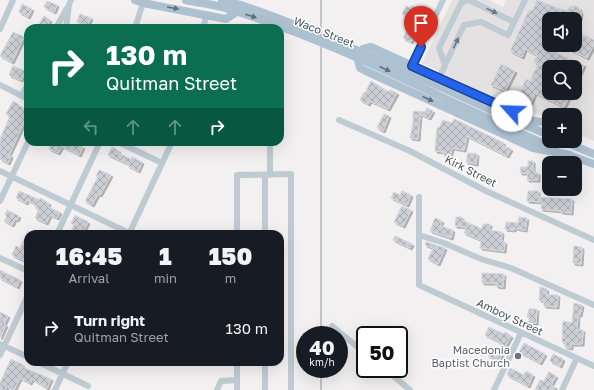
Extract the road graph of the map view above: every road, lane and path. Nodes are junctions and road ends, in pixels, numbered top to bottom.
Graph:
1 (13, 0) edge
2 (186, 0) edge
3 (222, 0) edge
4 (237, 0) edge
5 (443, 0) edge
6 (469, 0) edge
7 (525, 0) edge
8 (70, 2) edge
9 (139, 2) edge
10 (207, 14) junction
11 (514, 22) junction
12 (58, 24) edge
13 (67, 24) edge
14 (136, 24) edge
15 (204, 24) edge
16 (273, 24) edge
17 (284, 28) edge
18 (0, 29) edge
19 (445, 65) junction
20 (412, 66) junction
21 (439, 78) junction
22 (0, 85) edge
23 (402, 87) junction
24 (24, 97) edge
25 (339, 120) dead end
26 (533, 121) junction
27 (542, 122) edge
28 (542, 128) edge
29 (542, 131) edge
30 (582, 144) edge
31 (26, 146) edge
32 (98, 146) edge
33 (126, 146) edge
34 (170, 146) edge
35 (270, 146) edge
36 (581, 148) edge
37 (591, 152) edge
38 (570, 156) joint
39 (582, 160) edge
40 (162, 163) junction
41 (594, 164) edge
42 (0, 171) edge
43 (267, 175) junction
44 (12, 177) junction
45 (419, 197) dead end
46 (0, 201) edge
47 (70, 205) junction
48 (58, 230) edge
49 (121, 230) edge
50 (131, 230) edge
51 (237, 230) edge
52 (265, 230) edge
53 (419, 235) junction
54 (594, 240) edge
55 (0, 258) edge
56 (24, 269) edge
57 (24, 303) edge
58 (594, 305) edge
59 (521, 333) junction
60 (348, 339) edge
61 (2, 345) edge
62 (356, 346) edge
63 (0, 355) edge
64 (24, 355) edge
65 (577, 358) junction
66 (46, 366) edge
67 (66, 366) edge
68 (237, 366) edge
69 (265, 366) edge
70 (594, 366) edge
71 (63, 374) junction
72 (396, 378) edge
73 (237, 380) junction
74 (88, 386) dead end
75 (55, 390) edge
76 (216, 390) edge
77 (237, 390) edge
78 (265, 390) edge
79 (291, 390) edge
80 (410, 390) edge
81 (494, 390) edge
82 (562, 390) edge

1 - 18 street
2 -> 16 main road, Waco Street, bridge
3 - 29 main road, Waco Street, bridge
4 - 10 main road
5 - 20 street
6 -> 11 street
6 - 19 street
7 - 11 street
8 - 12 street
8 - 13 street
9 -> 10 main road
9 - 14 street
10 - 15 street
19 -> 11 street
17 -> 38 main road, Waco Street, bridge
19 - 21 street
20 - 21 main road
20 - 23 street
20 - 23 main road
21 - 26 main road
22 - 24 street
23 -> 38 main road
25 - 54 street, Kirk Street
26 - 27 main road
26 - 28 main road
30 - 37 main road
31 - 44 street
32 - 47 street
33 - 40 street
34 - 40 street
35 - 43 street
36 - 37 main road
39 - 41 main road
40 - 50 street
42 - 44 street
43 - 51 street
43 - 52 street
43 - 79 street
44 - 46 street
44 - 47 street
45 - 53 street
47 - 48 street
47 - 49 street
53 - 58 street
53 - 59 street, Amboy Street
55 - 56 street
57 - 61 street
59 - 65 street, Amboy Street
59 - 81 street
60 - 62 street
61 - 63 street
61 - 64 street
65 - 70 street, Amboy Street
65 - 82 street
66 - 71 street
67 - 71 street
68 - 73 street
69 - 78 street
71 - 74 street
71 - 75 street
72 - 80 street
73 - 76 street
73 - 77 street

